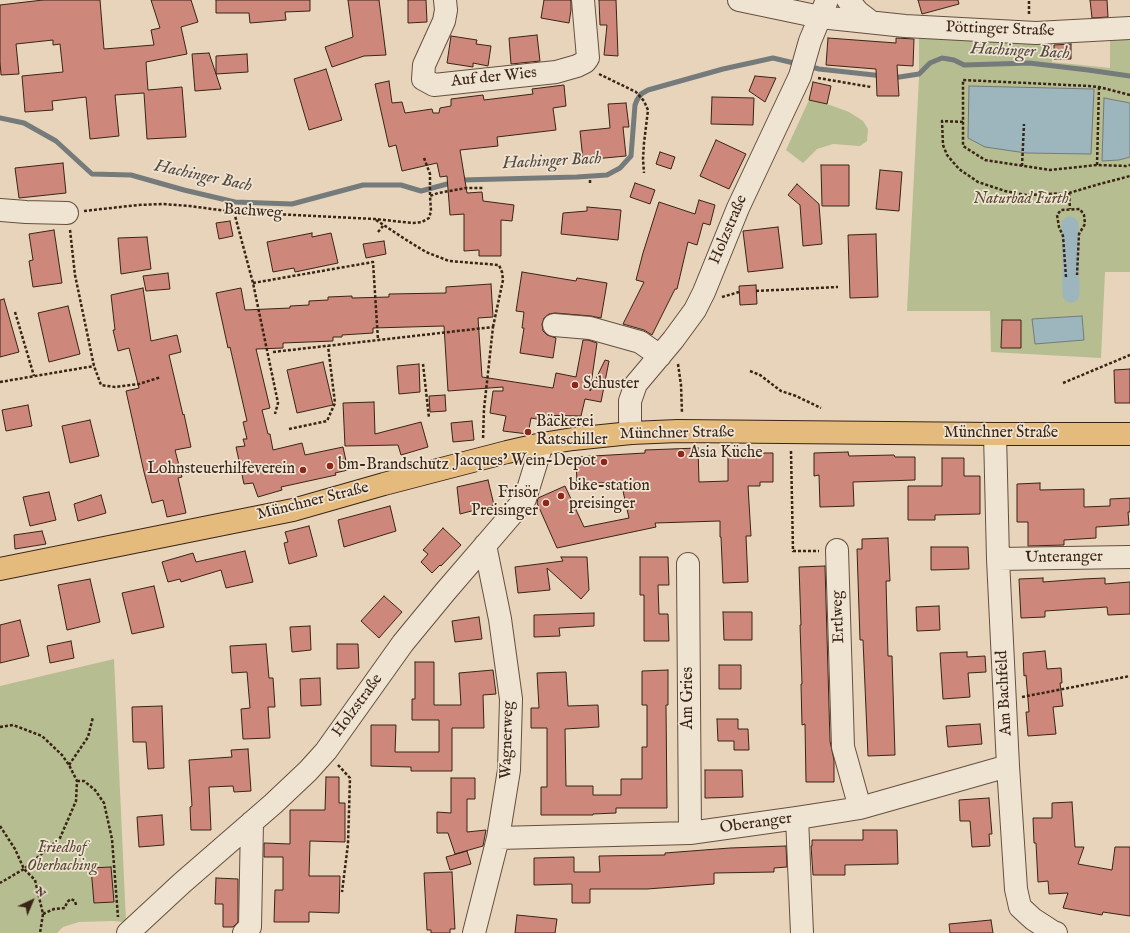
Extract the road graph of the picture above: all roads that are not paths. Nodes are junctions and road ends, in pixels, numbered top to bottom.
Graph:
1 (445, 0) edge
2 (583, 0) edge
3 (738, 0) edge
4 (848, 0) edge
5 (824, 8) edge
6 (871, 22) junction
7 (1130, 28) edge
8 (0, 210) edge
9 (67, 213) road end
10 (554, 325) dead end
11 (667, 348) junction
12 (631, 433) junction
13 (995, 434) junction
14 (1130, 434) edge
15 (542, 444) junction
16 (485, 545) junction
17 (837, 550) road end
18 (1130, 557) edge
19 (998, 559) junction
20 (688, 564) dead end
21 (0, 569) edge
22 (1008, 766) junction
23 (860, 808) junction
24 (797, 818) junction
25 (252, 822) junction
26 (690, 833) junction
27 (498, 838) junction
28 (122, 929) edge
29 (244, 933) edge
30 (474, 933) edge
31 (802, 933) edge
32 (1056, 933) edge

1 - 2 street, Auf der Wies
3 - 5 street, Pöttinger Straße
4 - 6 street
5 - 6 street, Pöttinger Straße
5 - 11 street, Holzstraße
6 - 7 street, Pöttinger Straße
8 - 9 street
10 - 11 street
11 - 12 street, Holzstraße
12 - 13 main road, Münchner Straße
12 - 15 main road, Münchner Straße
13 - 14 main road, Münchner Straße
13 - 19 street, Am Bachfeld
15 - 16 street, Holzstraße
15 - 21 main road, Münchner Straße
16 - 25 street, Holzstraße
16 - 27 street, Wagnerweg
17 - 23 street, Ertlweg
18 - 19 street, Unteranger
19 - 22 street, Am Bachfeld
20 - 26 street, Am Gries
22 - 23 street, Oberanger
22 - 32 street, Am Bachfeld
23 - 24 street, Oberanger
24 - 26 street, Oberanger
24 - 31 street
25 - 28 street, Holzstraße
25 - 29 street
26 - 27 street, Oberanger
27 - 30 street, Wagnerweg

